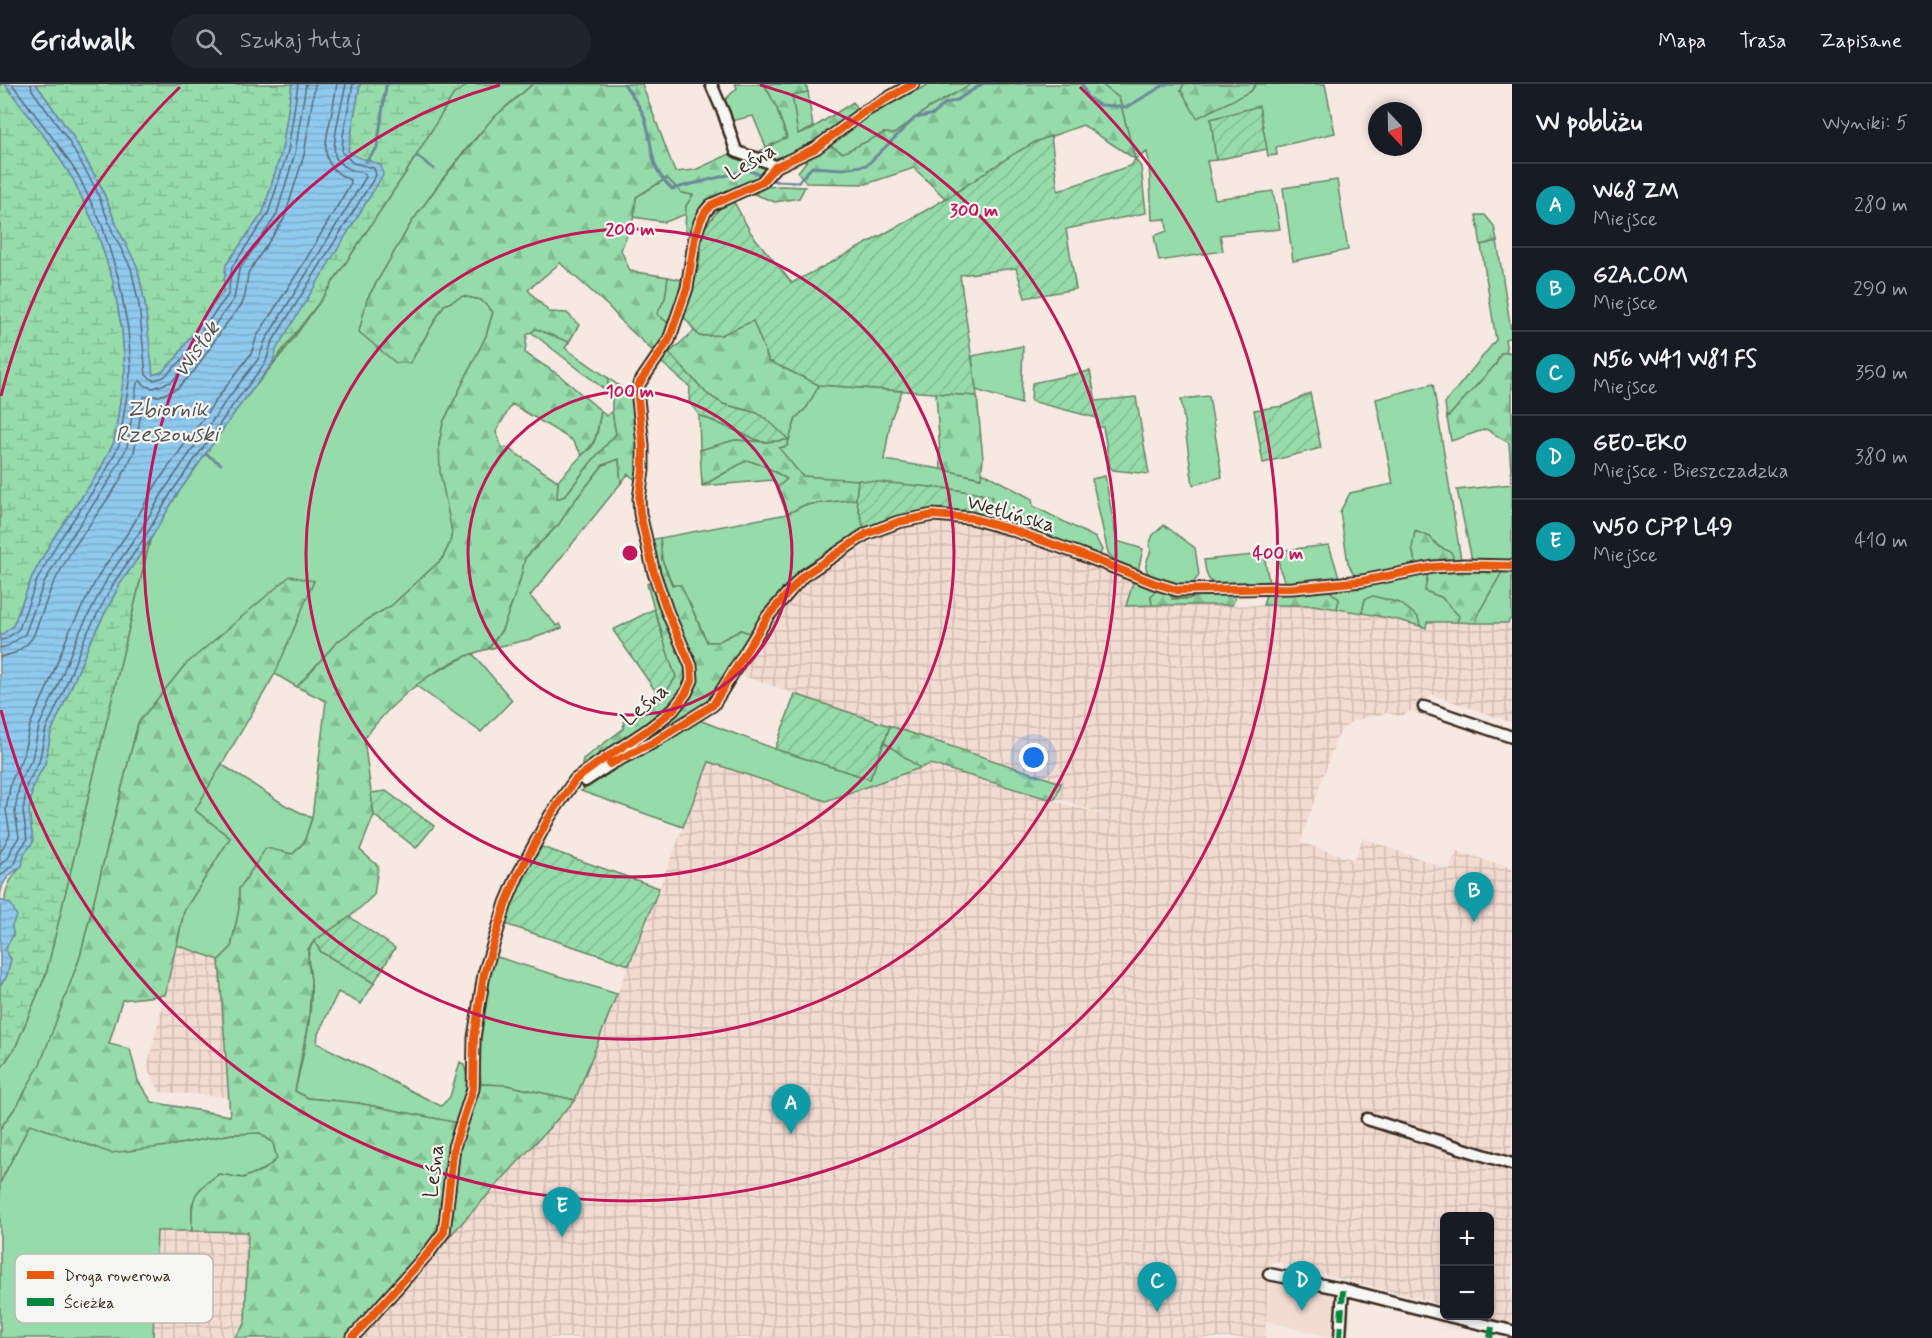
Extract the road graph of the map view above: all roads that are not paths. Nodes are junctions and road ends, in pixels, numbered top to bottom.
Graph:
1 (711, 84) edge
2 (913, 84) edge
3 (773, 169) junction
4 (1512, 566) edge
5 (1424, 707) dead end
6 (1512, 737) edge
7 (562, 796) junction
8 (1367, 1119) dead end
9 (1512, 1164) edge
10 (1269, 1274) dead end
11 (1343, 1289) junction
12 (1440, 1313) edge
13 (1459, 1320) edge
14 (1491, 1332) edge
15 (1512, 1332) edge
16 (352, 1338) edge
17 (1340, 1338) edge

1 - 3 street, Leśna
2 - 3 street, Leśna
3 - 7 street, Leśna
4 - 7 street, Wetlińska
5 - 6 street
7 - 16 street, Leśna
8 - 9 street
10 - 11 street
11 - 12 street
11 - 17 street
13 - 14 street
14 - 15 street

